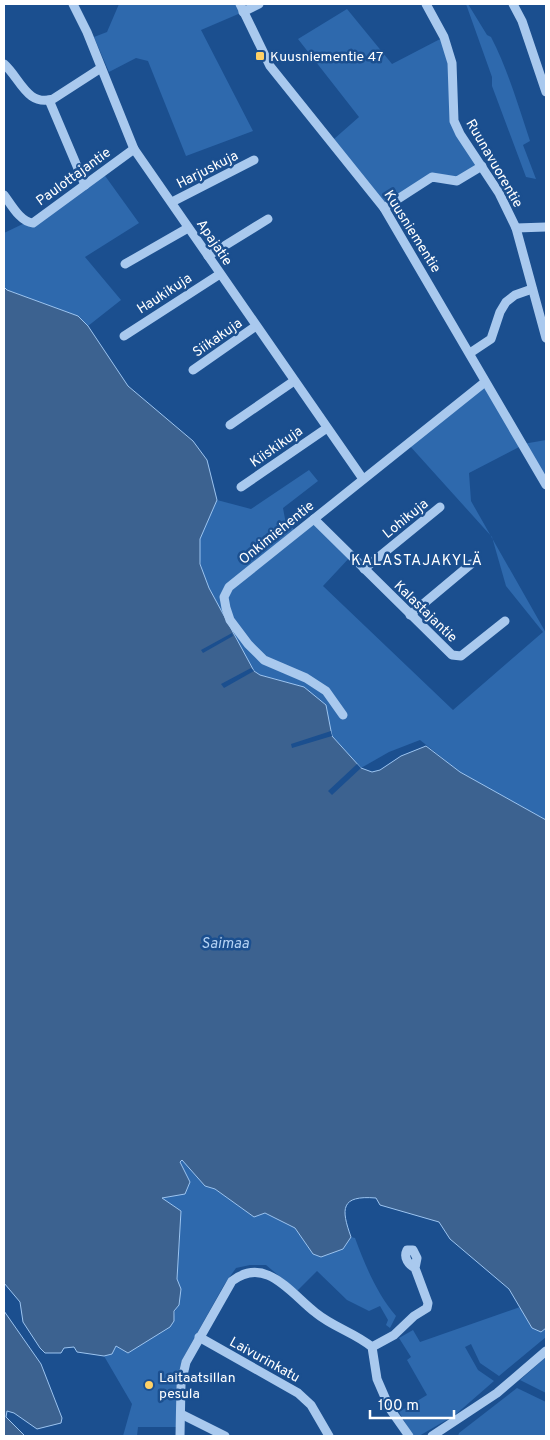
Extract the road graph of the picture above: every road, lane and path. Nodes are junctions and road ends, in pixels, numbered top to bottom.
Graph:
1 (73, 4) edge
2 (260, 4) edge
3 (426, 4) edge
4 (513, 4) edge
5 (242, 8) edge
6 (4, 64) edge
7 (101, 68) junction
8 (546, 92) edge
9 (49, 100) junction
10 (134, 149) junction
11 (254, 160) dead end
12 (482, 166) junction
13 (86, 185) junction
14 (4, 195) edge
15 (172, 202) junction
16 (384, 208) junction
17 (268, 219) dead end
18 (546, 227) edge
19 (188, 228) junction
20 (516, 228) junction
21 (208, 256) junction
22 (125, 264) dead end
23 (220, 274) junction
24 (532, 289) junction
25 (256, 326) junction
26 (124, 336) dead end
27 (546, 338) edge
28 (470, 353) junction
29 (193, 370) dead end
30 (294, 381) junction
31 (485, 382) junction
32 (230, 425) dead end
33 (327, 428) junction
34 (363, 479) junction
35 (546, 485) edge
36 (241, 487) dead end
37 (440, 507) dead end
38 (314, 519) junction
39 (471, 564) dead end
40 (364, 569) junction
41 (410, 615) junction
42 (505, 621) dead end
43 (343, 715) dead end
44 (415, 1268) dead end
45 (199, 1337) junction
46 (372, 1348) junction
47 (546, 1351) edge
48 (182, 1414) junction
49 (180, 1436) edge
50 (225, 1436) edge
51 (328, 1436) edge
52 (409, 1436) edge
53 (432, 1436) edge

1 - 7 street, Apajatie
2 - 5 street
3 - 12 street, Ruunavuorentie
4 - 8 street
5 - 16 street, Kuusniementie
6 - 9 street
7 - 9 street
7 - 10 street, Apajatie
9 - 13 street
10 - 13 street, Paulottajantie
10 - 15 street, Apajatie
11 - 15 street, Harjuskuja
12 - 16 street
12 - 20 street, Ruunavuorentie
13 - 14 street, Paulottajantie
15 - 19 street, Apajatie
16 - 28 street, Kuusniementie
17 - 21 street
18 - 20 street
19 - 21 street, Apajatie
19 - 22 street
20 - 24 street, Ruunavuorentie
21 - 23 street, Apajatie
23 - 25 street, Apajatie
23 - 26 street, Haukikuja
24 - 27 street, Ruunavuorentie
24 - 28 street
25 - 29 street, Siikakuja
25 - 30 street, Apajatie
28 - 31 street, Kuusniementie
30 - 32 street
30 - 33 street, Apajatie
31 - 34 street, Onkimiehentie
31 - 35 street, Kuusniementie
33 - 34 street, Apajatie
33 - 36 street, Kiiskikuja
34 - 38 street, Onkimiehentie
37 - 40 street, Lohikuja
38 - 40 street, Kalastajantie
38 - 43 street, Onkimiehentie
39 - 41 street
40 - 41 street, Kalastajantie
41 - 42 street, Kalastajantie
44 - 46 street
45 - 46 street
45 - 48 street
45 - 51 street, Laivurinkatu
46 - 52 street
47 - 53 street
48 - 49 street
48 - 50 street

